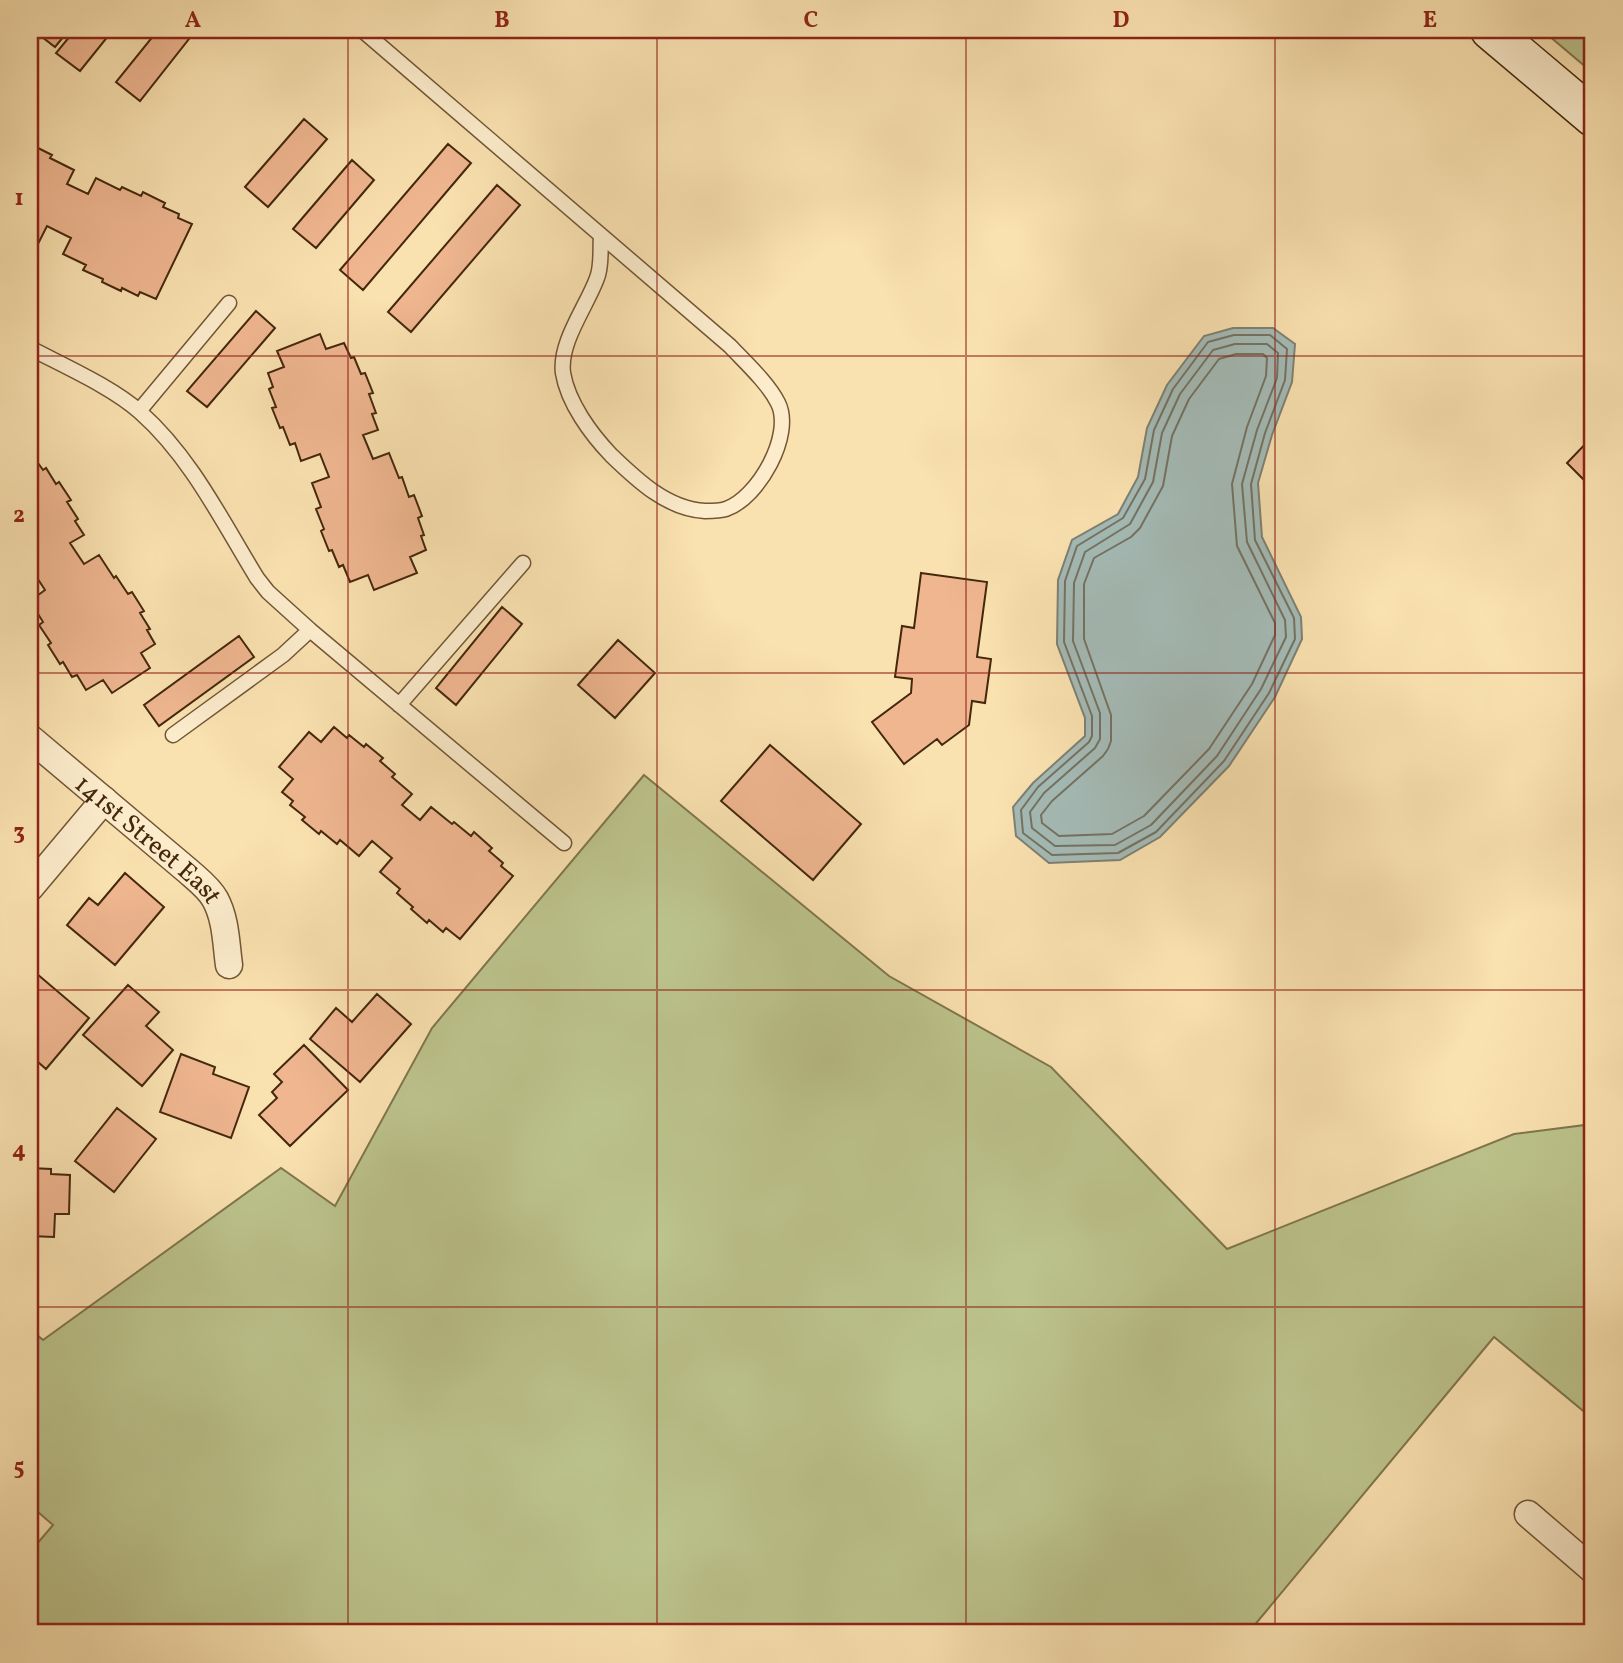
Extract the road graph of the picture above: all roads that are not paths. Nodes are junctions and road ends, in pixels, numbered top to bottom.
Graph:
1 (362, 30) edge
2 (1490, 30) edge
3 (1593, 117) edge
4 (601, 236) junction
5 (229, 303) dead end
6 (30, 348) edge
7 (139, 411) junction
8 (523, 563) dead end
9 (310, 630) junction
10 (399, 705) junction
11 (173, 735) dead end
12 (30, 738) edge
13 (104, 800) junction
14 (564, 843) dead end
15 (30, 888) edge
16 (229, 965) dead end
17 (1528, 1514) dead end
18 (1593, 1570) edge

1 - 4 lane
2 - 3 street
4 - 4 lane
5 - 7 lane
6 - 7 lane
7 - 9 lane
8 - 10 lane
9 - 10 lane
9 - 11 lane
10 - 14 lane
12 - 13 street, 141st Street East
13 - 15 street
13 - 16 street, 141st Street East
17 - 18 street

